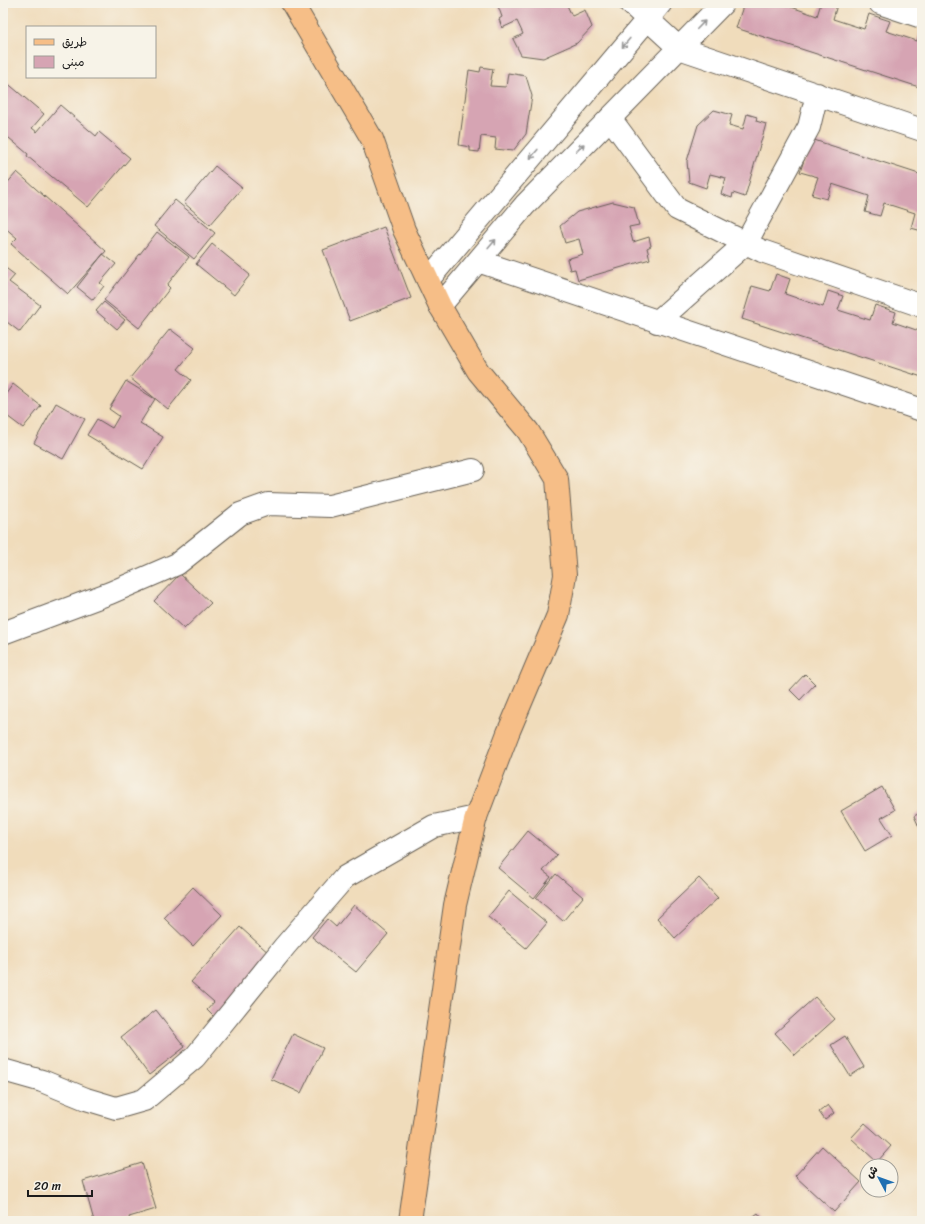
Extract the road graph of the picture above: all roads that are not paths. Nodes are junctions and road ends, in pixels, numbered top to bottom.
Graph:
1 (292, 3) edge
2 (630, 3) edge
3 (661, 3) edge
4 (723, 3) edge
5 (880, 3) edge
6 (922, 17) edge
7 (647, 19) junction
8 (679, 48) junction
9 (817, 94) junction
10 (610, 118) junction
11 (922, 130) edge
12 (746, 243) junction
13 (478, 261) junction
14 (428, 280) junction
15 (440, 306) junction
16 (922, 306) edge
17 (657, 322) junction
18 (922, 410) edge
19 (473, 470) dead end
20 (3, 633) edge
21 (476, 817) junction
22 (3, 1070) edge
23 (410, 1221) edge

1 - 14 main road
2 - 7 street
3 - 7 street
8 -> 4 street
5 - 6 street
7 - 8 street
7 -> 14 street
8 - 9 street
8 - 10 street
9 - 11 street
9 - 12 street
10 - 12 street
13 -> 10 street
12 - 16 street
12 - 17 street
13 - 15 street
13 - 17 street
14 - 15 main road
15 - 21 main road
17 - 18 street
19 - 20 street
21 - 22 street
21 - 23 main road

